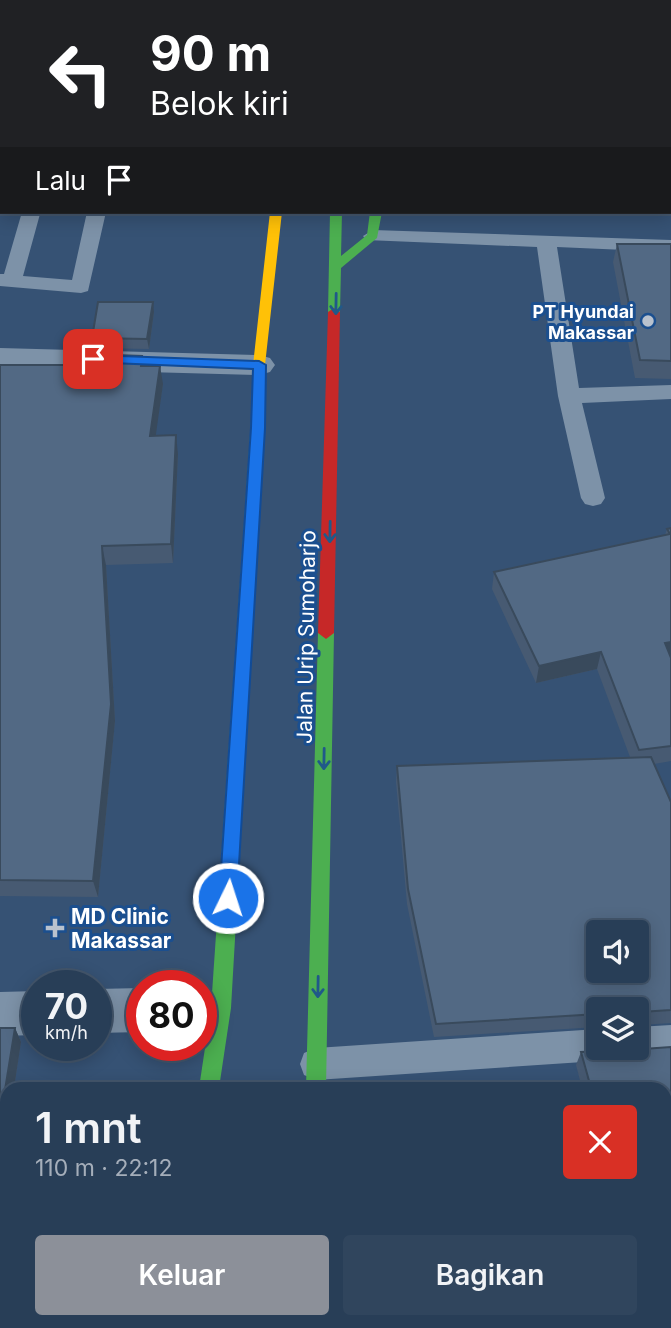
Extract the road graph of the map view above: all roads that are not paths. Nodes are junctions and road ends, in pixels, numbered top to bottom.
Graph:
1 (30, 214) dead end
2 (97, 214) edge
3 (276, 214) edge
4 (336, 214) edge
5 (376, 214) edge
6 (257, 235) dead end
7 (373, 236) junction
8 (546, 242) junction
9 (671, 246) edge
10 (337, 265) junction
11 (271, 270) junction
12 (6, 281) edge
13 (0, 358) edge
14 (259, 365) junction
15 (671, 392) edge
16 (569, 396) junction
17 (593, 498) dead end
18 (214, 970) edge
19 (21, 1013) edge
20 (0, 1014) edge
21 (671, 1041) edge
22 (649, 1042) edge
23 (586, 1046) edge
24 (210, 1061) edge
25 (316, 1076) edge
26 (209, 1082) edge

1 - 12 lane
2 - 12 lane
3 - 11 highway
4 - 10 highway, Jalan Urip Sumoharjo
5 - 7 highway
6 - 11 highway
7 - 8 lane
7 - 10 highway
8 - 9 lane
8 - 16 lane
10 -> 25 highway, Jalan Urip Sumoharjo
11 - 14 highway
13 - 14 street
14 - 18 highway
15 - 16 lane
16 - 17 lane
19 - 20 street
21 - 22 lane
23 - 25 lane
24 - 26 highway

